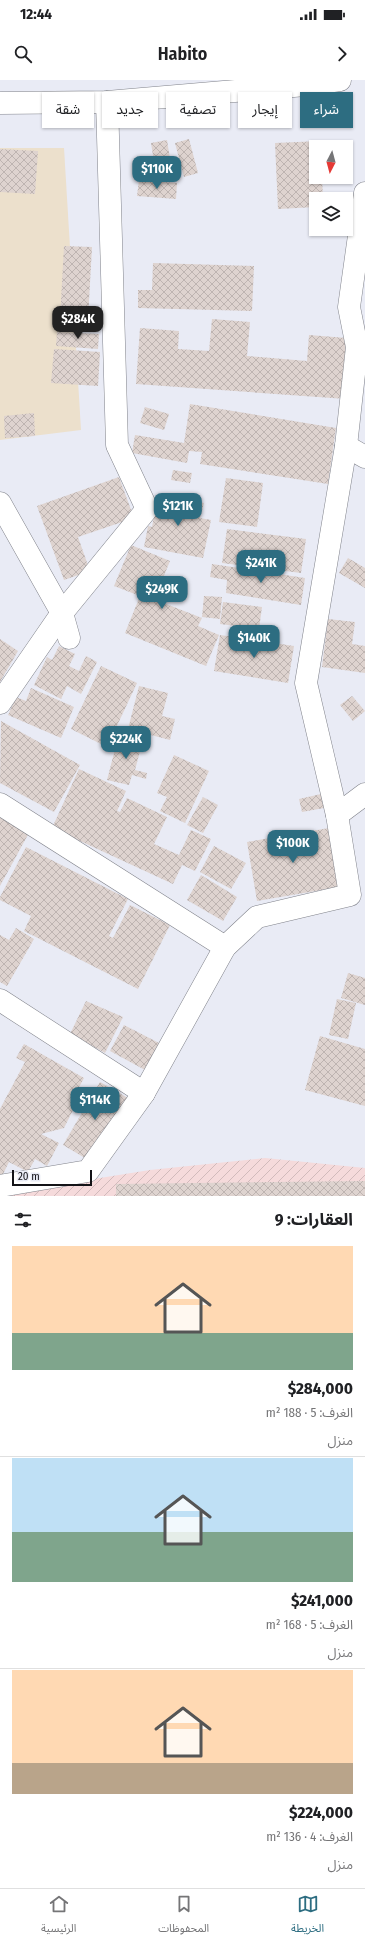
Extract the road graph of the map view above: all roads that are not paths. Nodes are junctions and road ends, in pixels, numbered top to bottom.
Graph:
1 (340, 80) edge
2 (158, 98) edge
3 (102, 102) edge
4 (0, 103) edge
5 (109, 128) edge
6 (365, 193) edge
7 (346, 446) junction
8 (365, 457) edge
9 (0, 503) edge
10 (62, 614) junction
11 (70, 638) dead end
12 (0, 703) edge
13 (365, 794) edge
14 (0, 804) edge
15 (337, 815) junction
16 (358, 896) edge
17 (225, 947) junction
18 (0, 1000) edge
19 (144, 1093) junction
20 (0, 1186) edge

1 - 2 street
3 - 4 street
5 - 10 street
6 - 7 street
7 - 8 street
7 - 15 street
9 - 10 street
10 - 11 street
10 - 12 street
13 - 15 street
14 - 17 street
15 - 16 street
16 - 17 street
17 - 19 street
18 - 19 street
19 - 20 street

